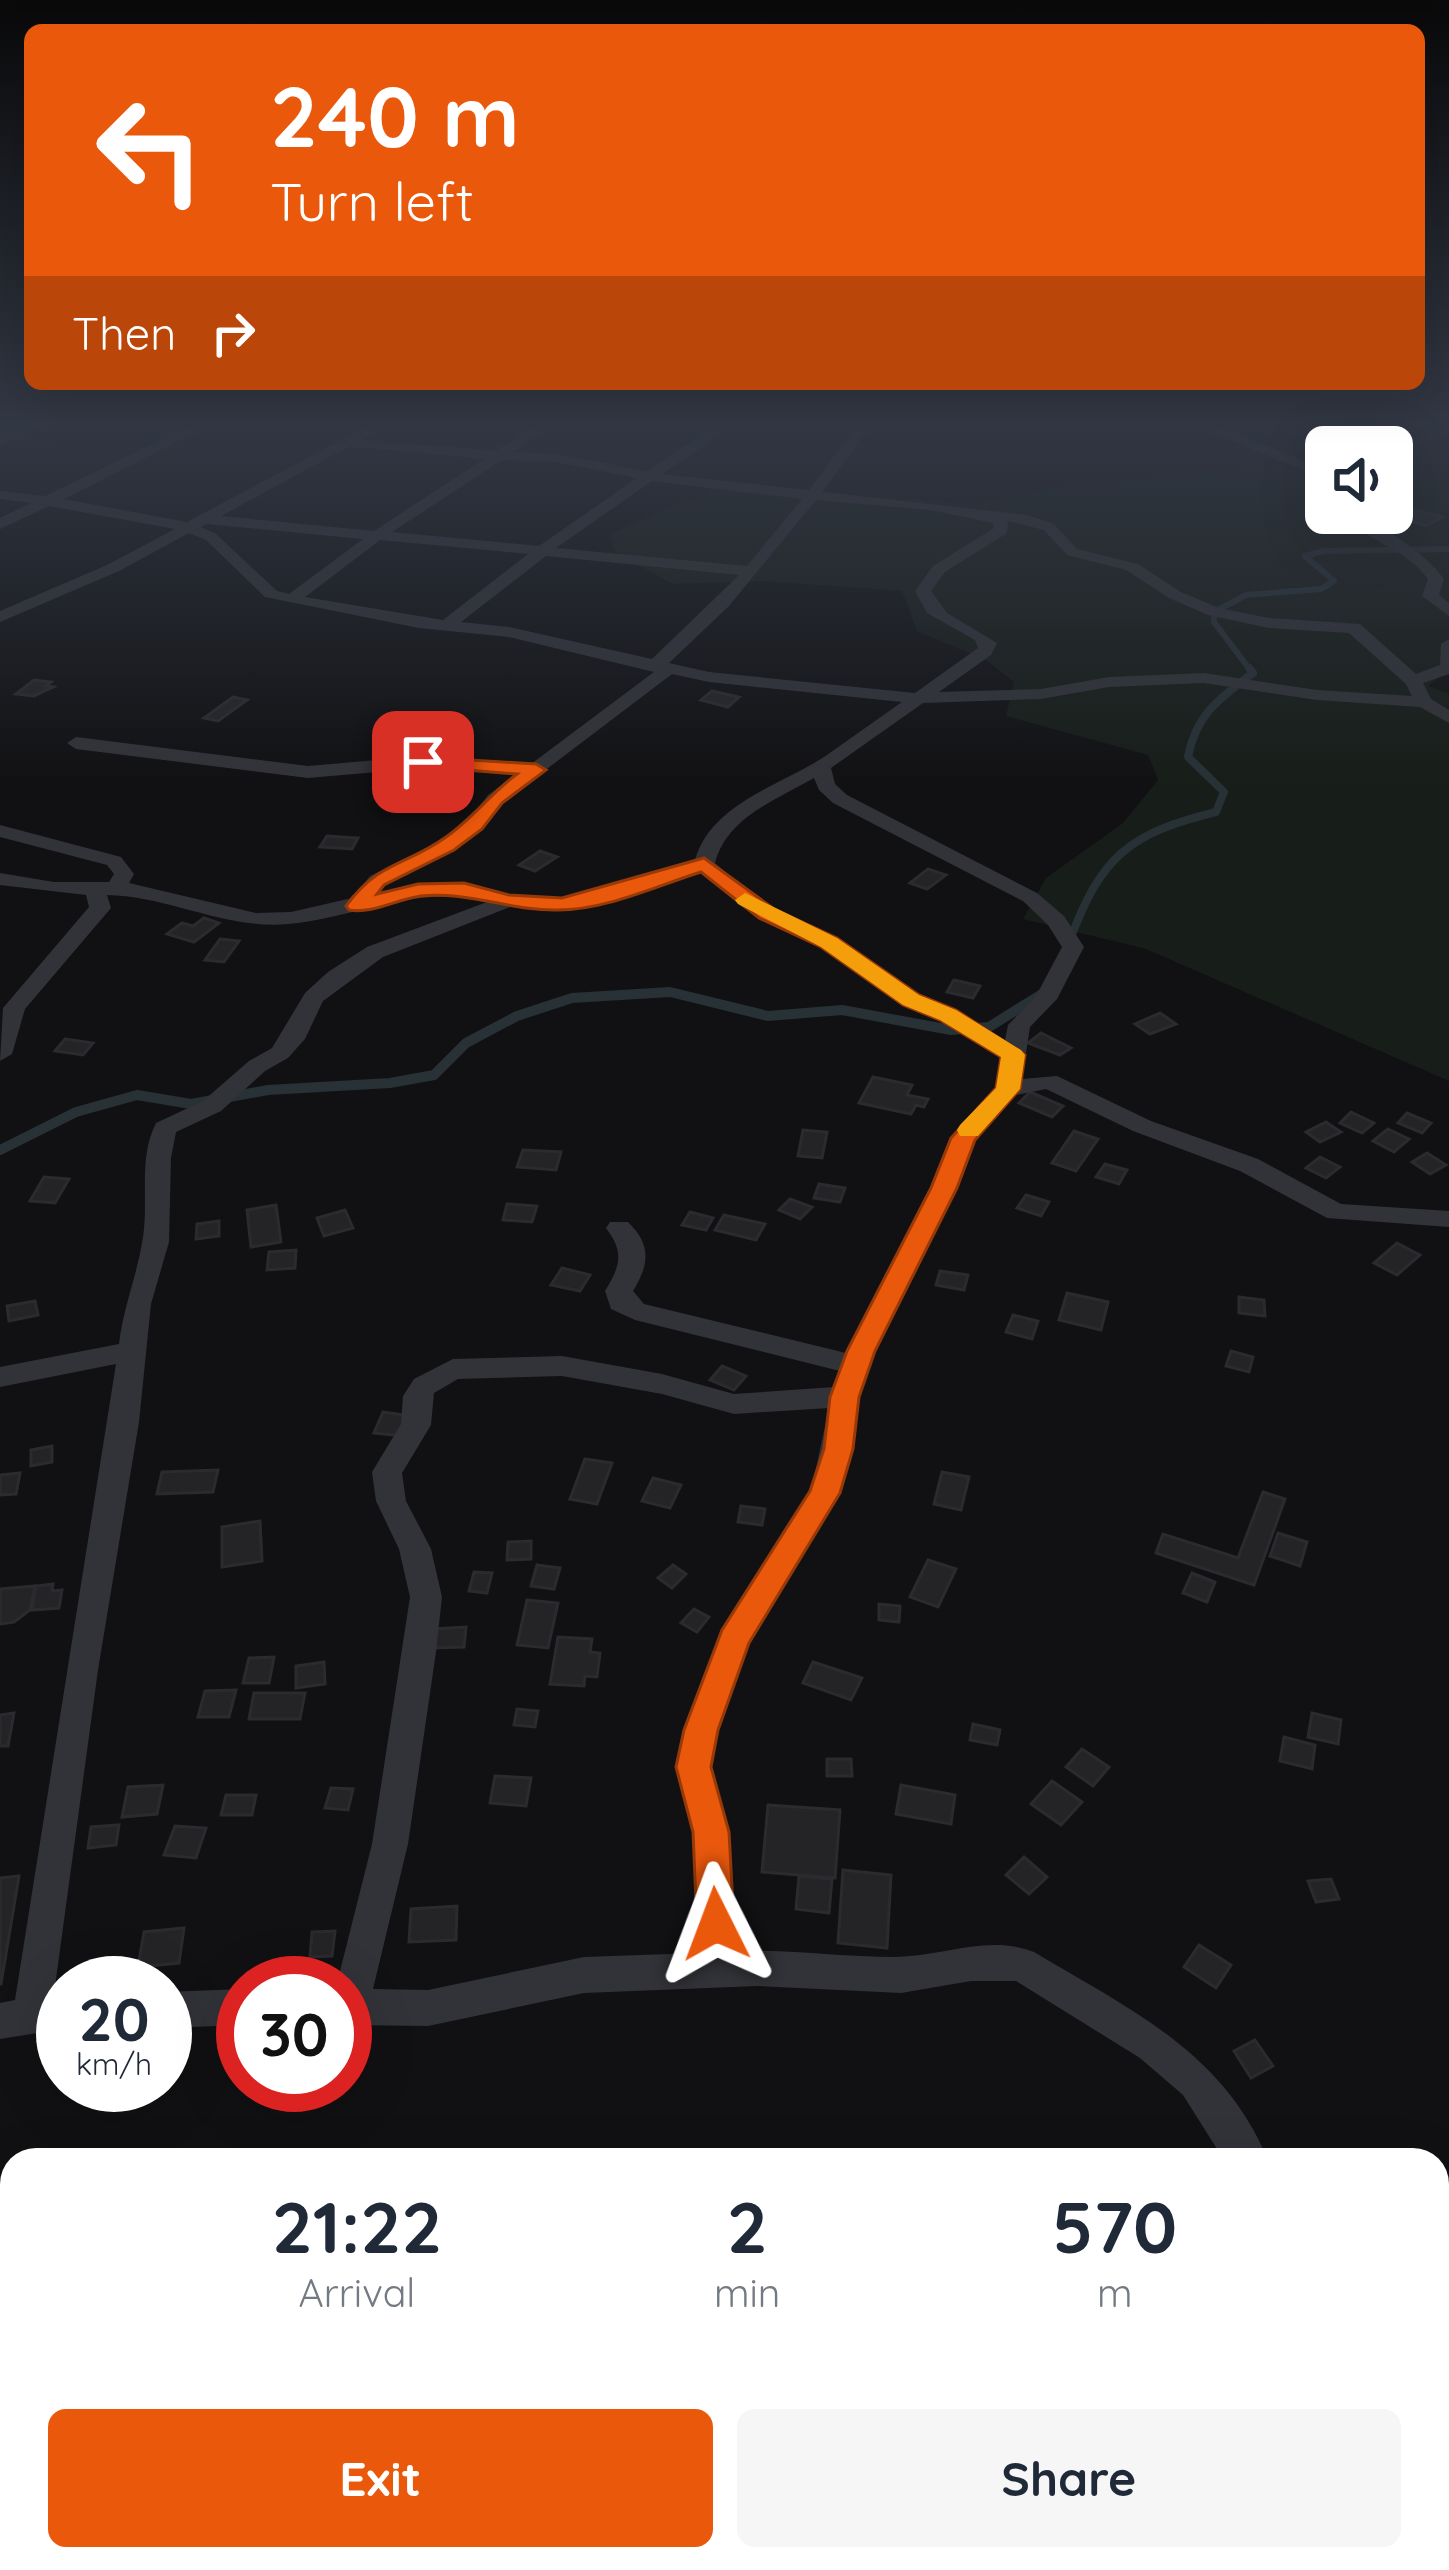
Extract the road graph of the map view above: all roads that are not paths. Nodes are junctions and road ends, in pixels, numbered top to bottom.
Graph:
1 (157, 544) edge
2 (219, 544) edge
3 (364, 544) edge
4 (450, 544) edge
5 (553, 544) edge
6 (775, 544) edge
7 (979, 544) edge
8 (1064, 544) edge
9 (1391, 544) edge
10 (543, 551) junction
11 (752, 571) junction
12 (1440, 573) edge
13 (1430, 593) junction
14 (1449, 598) edge
15 (292, 601) junction
16 (1449, 611) edge
17 (0, 617) edge
18 (446, 626) junction
19 (1449, 644) edge
20 (660, 669) junction
21 (1413, 681) junction
22 (916, 698) junction
23 (1424, 702) junction
24 (1449, 718) edge
25 (76, 743) dead end
26 (820, 766) junction
27 (536, 770) junction
28 (0, 831) edge
29 (704, 864) junction
30 (0, 879) edge
31 (105, 887) junction
32 (508, 901) junction
33 (357, 906) junction
34 (0, 1054) edge
35 (1013, 1055) junction
36 (1008, 1089) junction
37 (1449, 1219) edge
38 (619, 1228) dead end
39 (129, 1352) junction
40 (856, 1365) junction
41 (0, 1377) edge
42 (845, 1397) junction
43 (361, 1956) edge
44 (718, 1970) junction
45 (372, 2007) edge
46 (32, 2016) edge
47 (1240, 2148) edge

1 - 17 street
2 - 15 street
3 - 15 street
4 - 10 street
5 - 10 street
6 - 11 street
7 - 22 street
8 - 21 street
9 - 12 street
10 - 11 street
10 - 18 street
11 - 20 street
12 - 13 street
13 - 14 street
13 - 16 street
15 - 18 street
18 - 20 street
19 - 21 street
20 - 22 street
20 - 27 street
21 - 23 street
22 - 23 street
22 - 26 street
23 - 24 street
25 - 27 street
26 - 29 street
26 - 35 street
27 - 33 street
28 - 31 street
29 - 32 street
29 - 35 street
30 - 31 street
31 - 33 street
31 - 34 street
32 - 33 street
32 - 39 street
35 - 36 street
36 - 37 street
36 - 40 street
38 - 40 street
39 - 41 street
39 - 46 street
40 - 42 street
42 - 43 street
42 - 44 street
44 - 45 street
44 - 47 street

